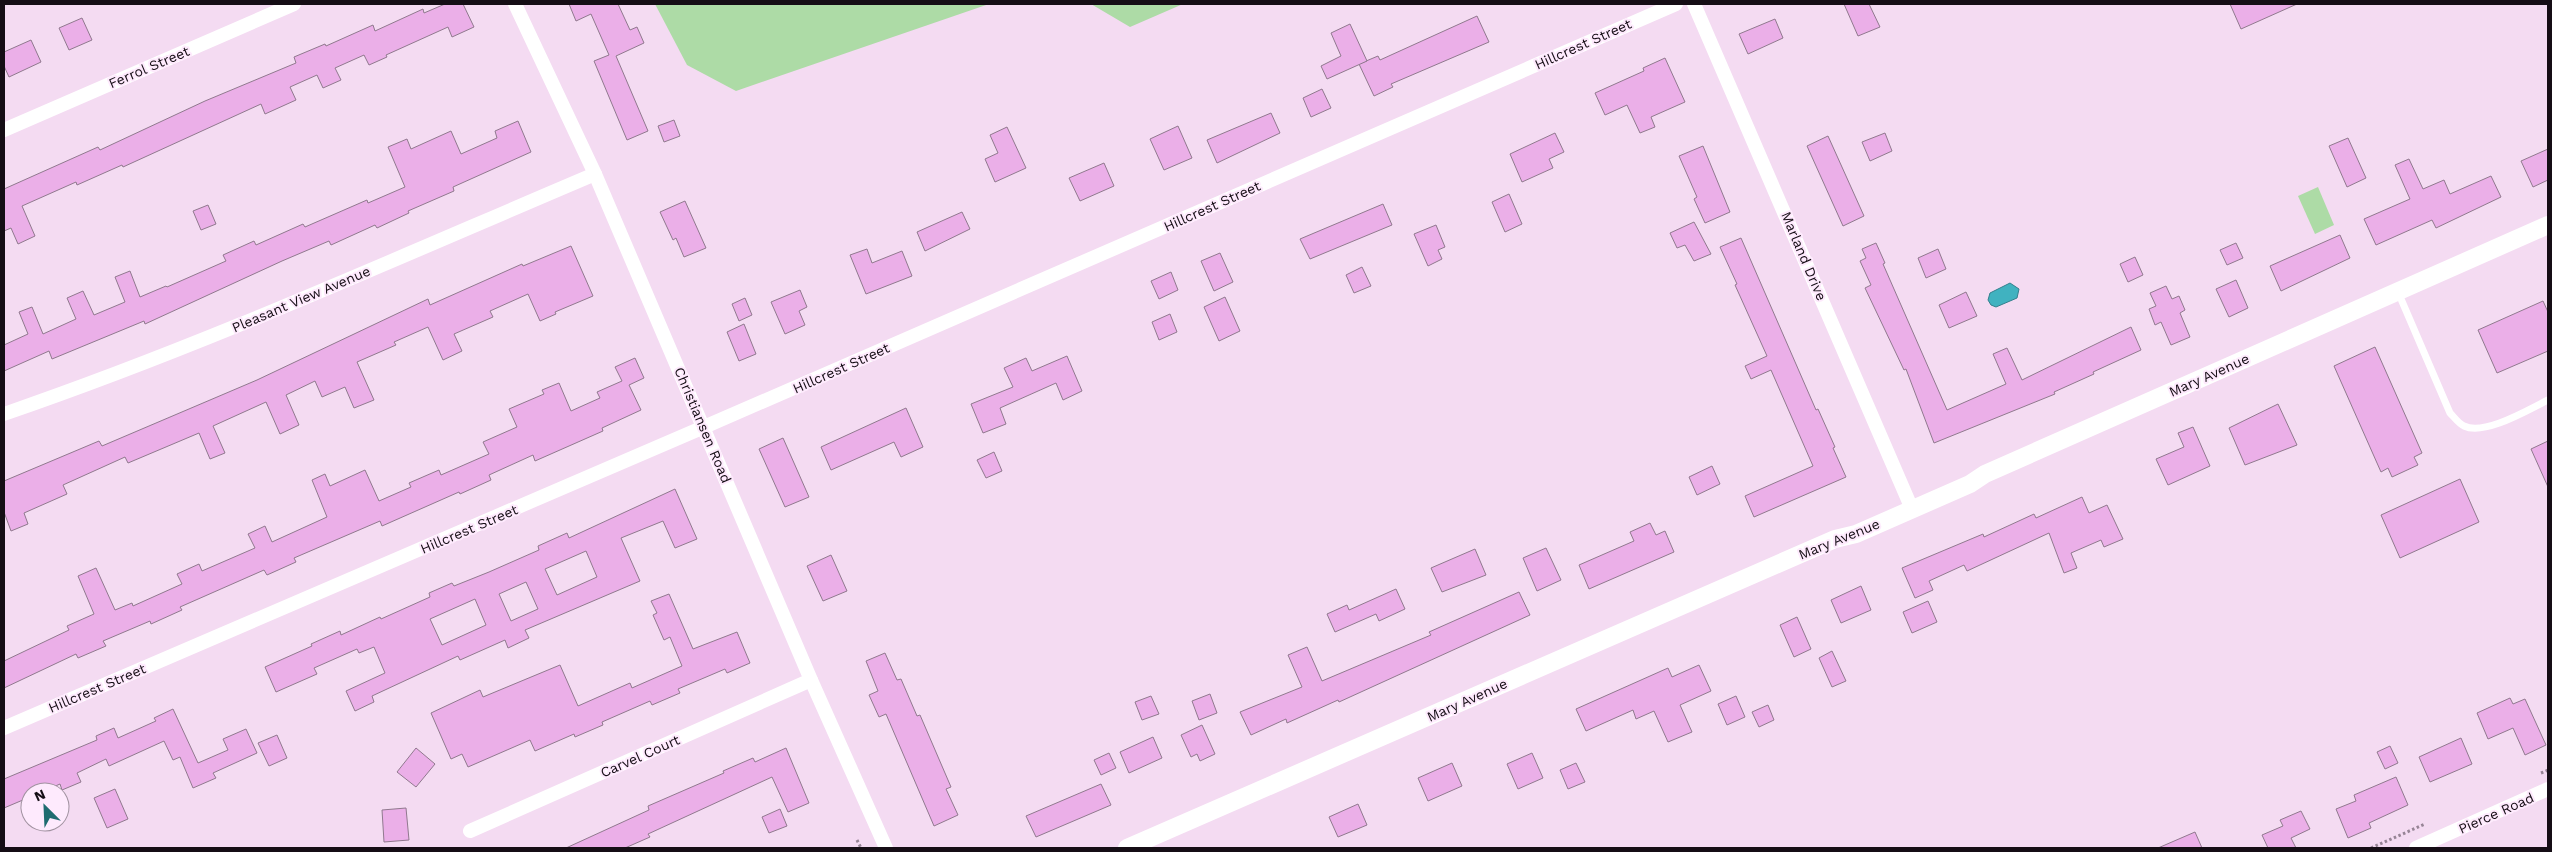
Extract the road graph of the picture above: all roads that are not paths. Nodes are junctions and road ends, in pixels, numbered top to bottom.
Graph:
1 (294, 4) edge
2 (515, 4) edge
3 (1676, 4) edge
4 (1694, 4) edge
5 (4, 130) edge
6 (595, 174) junction
7 (2548, 225) edge
8 (2398, 292) junction
9 (2548, 400) edge
10 (4, 414) edge
11 (704, 427) junction
12 (1912, 509) junction
13 (811, 680) junction
14 (4, 728) edge
15 (2548, 789) edge
16 (470, 831) dead end
17 (886, 848) edge
18 (1127, 848) edge
19 (2416, 848) edge

1 - 5 street, Ferrol Street
2 - 6 street, Christiansen Road
3 - 11 street, Hillcrest Street
4 - 12 street, Marland Drive
6 - 10 street, Pleasant View Avenue
6 - 11 street, Christiansen Road
7 - 8 street, Mary Avenue
8 - 9 lane
8 - 12 street, Mary Avenue
11 - 13 street, Christiansen Road
11 - 14 street, Hillcrest Street
12 - 18 street, Mary Avenue
13 - 16 street, Carvel Court
13 - 17 street, Christiansen Road
15 - 19 street, Pierce Road

